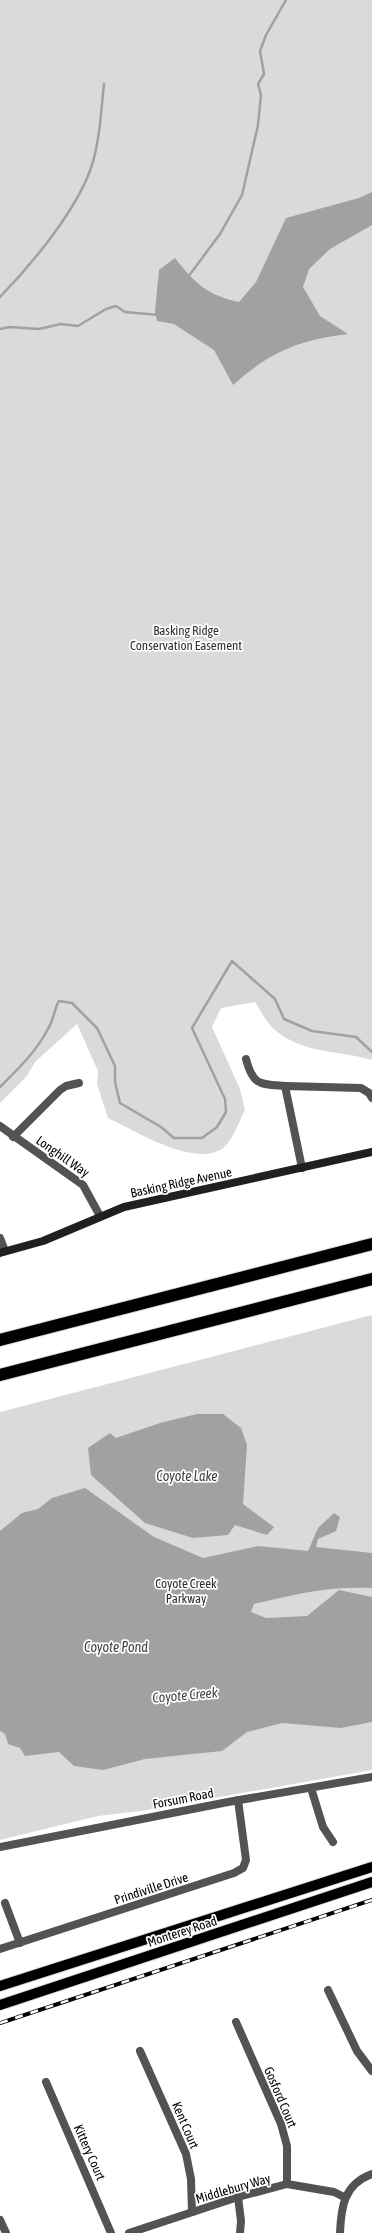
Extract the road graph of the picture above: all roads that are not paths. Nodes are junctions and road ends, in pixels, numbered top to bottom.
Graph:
1 (246, 1059) dead end
2 (78, 1083) dead end
3 (285, 1086) junction
4 (372, 1098) edge
5 (0, 1126) edge
6 (14, 1137) junction
7 (372, 1152) edge
8 (302, 1168) junction
9 (100, 1216) junction
10 (0, 1238) edge
11 (372, 1244) edge
12 (2, 1252) edge
13 (372, 1279) edge
14 (0, 1340) edge
15 (0, 1375) edge
16 (372, 1777) edge
17 (311, 1788) junction
18 (238, 1800) junction
19 (332, 1842) dead end
20 (0, 1847) edge
21 (372, 1867) edge
22 (372, 1882) edge
23 (6, 1903) dead end
24 (20, 1943) junction
25 (0, 1949) edge
26 (0, 1986) edge
27 (328, 1990) dead end
28 (0, 2005) edge
29 (236, 2022) dead end
30 (140, 2051) dead end
31 (372, 2071) edge
32 (46, 2082) dead end
33 (372, 2174) edge
34 (287, 2184) junction
35 (238, 2197) junction
36 (344, 2197) junction
37 (192, 2212) junction
38 (0, 2220) edge
39 (6, 2233) edge
40 (111, 2233) edge
41 (129, 2233) edge
42 (240, 2233) edge
43 (340, 2233) edge

1 - 3 street
2 - 6 street
3 - 4 street
3 - 8 street
5 - 6 street, Longhill Way
6 - 9 street, Longhill Way
7 - 8 street, Basking Ridge Avenue
8 - 9 street, Basking Ridge Avenue
9 - 12 street, Basking Ridge Avenue
10 - 12 street
11 - 14 highway
13 - 15 highway
16 - 17 street, Forsum Road
17 - 18 street, Forsum Road
17 - 19 street
18 - 20 street, Forsum Road
18 - 24 street, Prindiville Drive
21 - 26 main road, Monterey Road
22 - 28 main road, Monterey Road
23 - 24 street
24 - 25 street, Prindiville Drive
27 - 31 street
29 - 34 street, Gosford Court
30 - 37 street, Kent Court
32 - 40 street, Kittery Court
33 - 36 street
34 - 35 street, Middlebury Way
34 - 36 street, Middlebury Way
35 - 37 street, Middlebury Way
35 - 42 street
36 - 43 street
37 - 41 street, Middlebury Way
38 - 39 street

